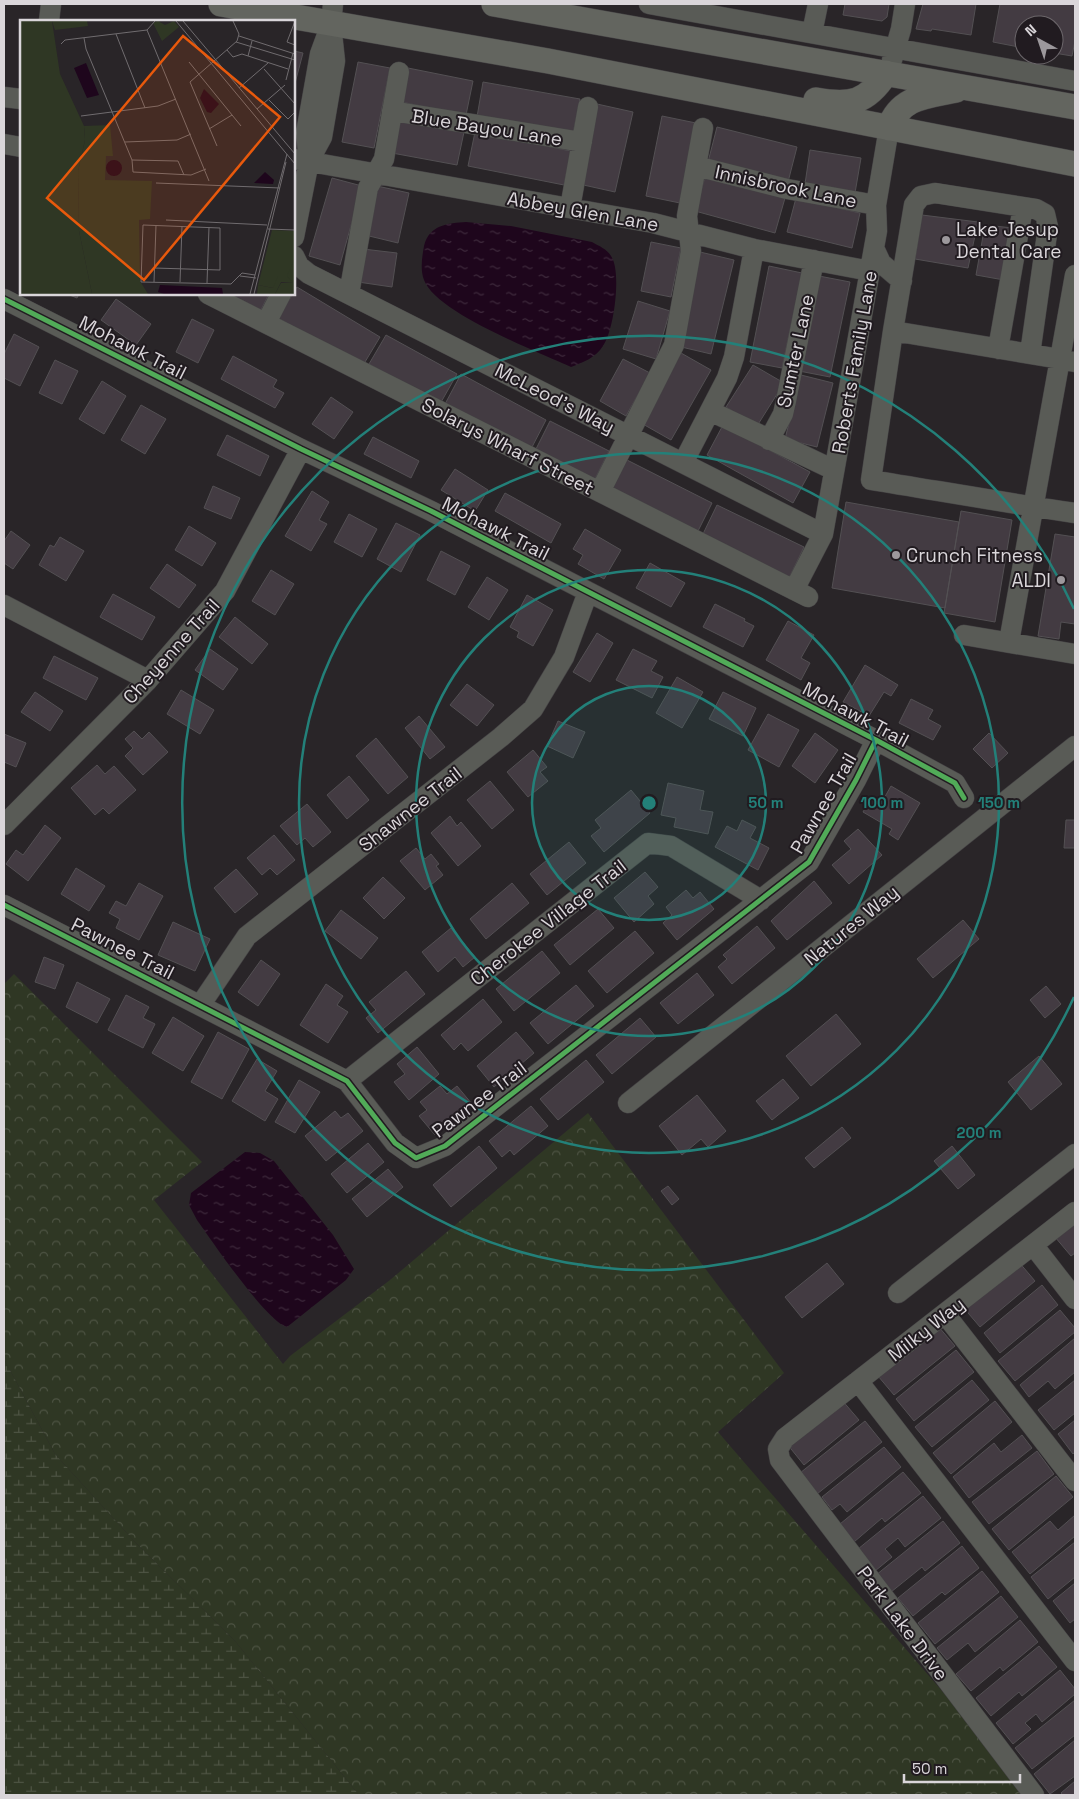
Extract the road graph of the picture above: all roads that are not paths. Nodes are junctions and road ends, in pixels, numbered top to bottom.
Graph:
1 (52, 4) edge
2 (221, 4) edge
3 (494, 4) edge
4 (654, 4) edge
5 (818, 4) edge
6 (905, 4) edge
7 (332, 14) edge
8 (49, 20) edge
9 (650, 31) junction
10 (812, 33) junction
11 (896, 49) junction
12 (548, 61) junction
13 (399, 72) dead end
14 (886, 73) junction
15 (1075, 81) edge
16 (966, 87) junction
17 (4, 97) edge
18 (20, 99) edge
19 (588, 107) dead end
20 (1075, 108) edge
21 (392, 111) junction
22 (703, 128) dead end
23 (889, 128) junction
24 (582, 142) junction
25 (4, 144) edge
26 (20, 147) edge
27 (301, 160) edge
28 (1075, 164) edge
29 (696, 166) junction
30 (376, 174) junction
31 (876, 205) junction
32 (1023, 207) junction
33 (570, 208) junction
34 (295, 226) edge
35 (689, 232) junction
36 (874, 248) junction
37 (754, 249) junction
38 (814, 260) junction
39 (296, 265) edge
40 (870, 271) junction
41 (1075, 274) edge
42 (902, 281) junction
43 (349, 294) junction
44 (210, 295) edge
45 (280, 295) edge
46 (4, 299) edge
47 (266, 323) junction
48 (893, 331) junction
49 (998, 349) junction
50 (1030, 354) junction
51 (1068, 360) edge
52 (710, 411) junction
53 (629, 436) junction
54 (769, 440) junction
55 (301, 449) junction
56 (683, 463) junction
57 (834, 470) junction
58 (600, 492) junction
59 (1032, 506) junction
60 (1075, 513) edge
61 (823, 534) junction
62 (588, 592) junction
63 (801, 594) joint
64 (4, 605) edge
65 (964, 635) dead end
66 (1009, 642) junction
67 (1075, 654) edge
68 (148, 680) junction
69 (876, 740) junction
70 (1075, 746) edge
71 (964, 798) dead end
72 (4, 825) edge
73 (761, 900) junction
74 (4, 905) edge
75 (201, 1004) junction
76 (347, 1081) junction
77 (628, 1104) dead end
78 (1075, 1154) edge
79 (1075, 1212) edge
80 (1033, 1245) junction
81 (898, 1293) dead end
82 (1075, 1299) edge
83 (945, 1314) junction
84 (858, 1381) junction
85 (778, 1448) joint
86 (1075, 1481) edge
87 (1075, 1661) edge
88 (1034, 1795) edge

1 - 8 street
2 - 7 main road
3 - 9 main road
4 - 9 street
4 - 10 street
5 - 10 street
6 - 11 street
7 - 12 main road
7 - 27 street
9 - 14 main road
10 - 11 street
11 - 14 street
11 - 15 street
12 - 14 main road
12 - 23 main road
13 - 21 street, Blue Bayou Lane
14 - 16 main road
16 - 20 main road
16 - 23 main road
17 - 18 street
19 - 24 street, Blue Bayou Lane
21 - 24 street, Blue Bayou Lane
21 - 30 street, Blue Bayou Lane
22 - 29 street, Innisbrook Lane
23 - 28 main road
23 - 31 street, Roberts Family Lane
24 - 33 street, Blue Bayou Lane
25 - 26 street
27 - 30 street, Abbey Glen Lane
27 - 34 street
29 - 31 street, Innisbrook Lane
29 - 35 street, Innisbrook Lane
30 - 33 street, Abbey Glen Lane
30 - 43 street, Blue Bayou Lane
31 - 36 street, Roberts Family Lane
32 - 42 street
32 - 49 street
32 - 50 street
33 - 35 street, Abbey Glen Lane
35 - 37 street, Abbey Glen Lane
35 - 53 street, Innisbrook Lane
36 - 40 street, Roberts Family Lane
36 - 42 street
37 - 38 street, Abbey Glen Lane
37 - 52 street
38 - 40 street, Abbey Glen Lane
38 - 54 street, Sumter Lane
39 - 43 street, McLeod's Way
40 - 57 street, Roberts Family Lane
41 - 51 street
42 - 48 street
43 - 53 street, McLeod's Way
44 - 47 street, Solarys Wharf Street
45 - 47 street
46 - 55 street, Mohawk Trail
47 - 58 street, Solarys Wharf Street
48 - 49 street
48 - 59 street
49 - 50 street
50 - 51 street
51 - 59 street
52 - 54 street
52 - 56 street
53 - 56 street, McLeod's Way
53 - 58 street, Innisbrook Lane
54 - 57 street
55 - 62 street, Mohawk Trail
55 - 68 street, Cheyenne Trail
56 - 61 street, McLeod's Way
57 - 61 street, Roberts Family Lane
58 - 63 street, Solarys Wharf Street
59 - 60 street
59 - 66 street
61 - 63 street, Roberts Family Lane
62 - 69 street, Mohawk Trail
62 - 75 street, Shawnee Trail
64 - 68 street
65 - 66 street
66 - 67 street
68 - 72 street, Cheyenne Trail
69 - 71 street, Mohawk Trail
69 - 73 street, Pawnee Trail
70 - 77 street, Natures Way
73 - 76 street, Cherokee Village Trail
73 - 76 street, Pawnee Trail
74 - 75 street, Pawnee Trail
75 - 76 street, Pawnee Trail
78 - 81 street
79 - 80 street, Milky Way
80 - 82 street
80 - 83 street, Milky Way
83 - 84 street, Milky Way
83 - 86 street
84 - 85 street, Milky Way
84 - 87 street
85 - 88 street, Park Lake Drive

